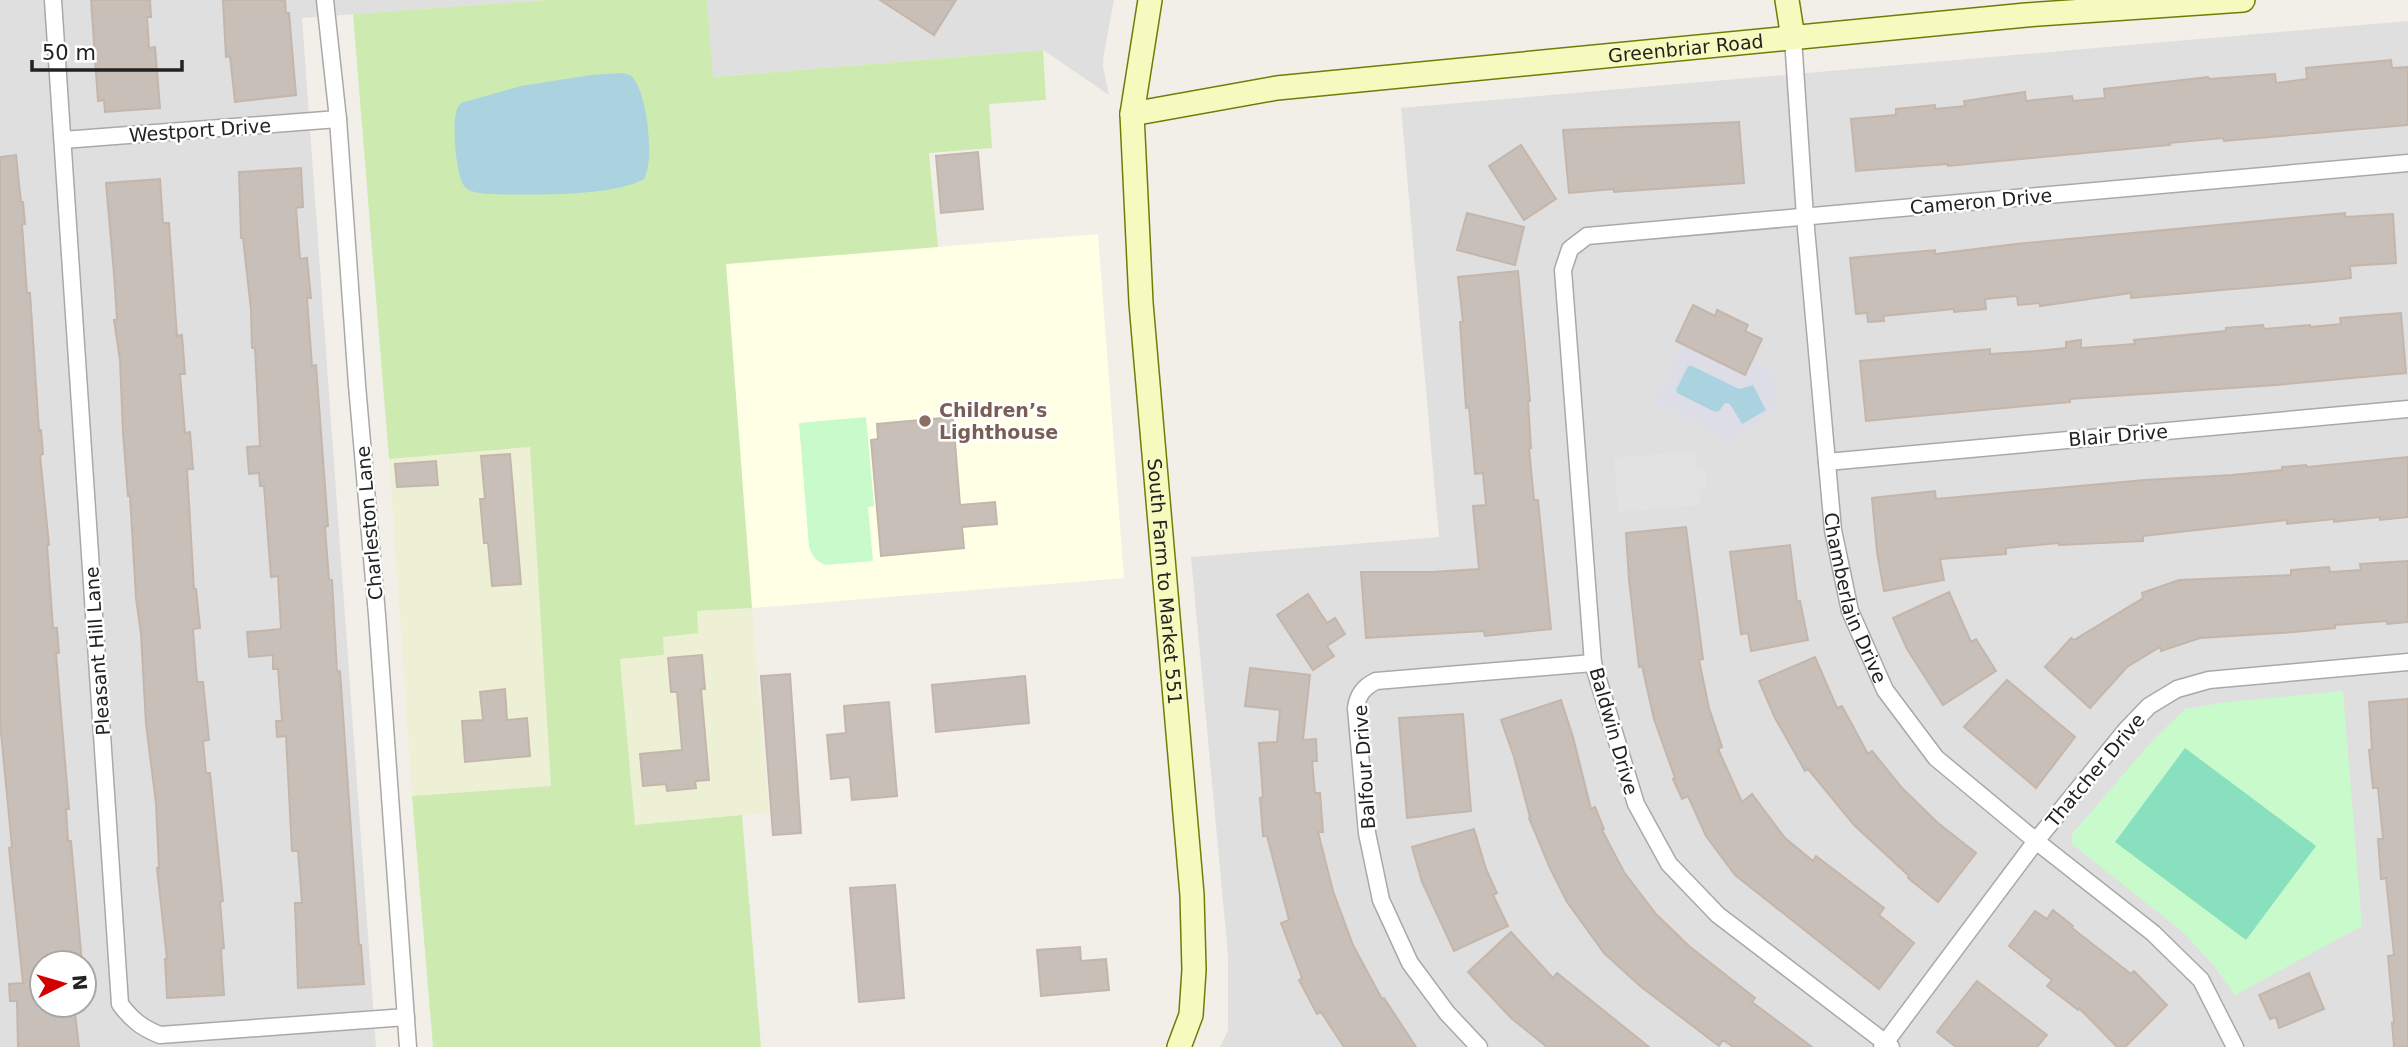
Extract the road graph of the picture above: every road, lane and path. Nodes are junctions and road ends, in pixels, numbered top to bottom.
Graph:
1 (53, 0) edge
2 (325, 0) edge
3 (1150, 0) edge
4 (1787, 0) edge
5 (2244, 0) edge
6 (1793, 38) junction
7 (1132, 114) junction
8 (338, 119) junction
9 (63, 140) junction
10 (2408, 163) edge
11 (1805, 217) junction
12 (1565, 259) joint
13 (2408, 409) edge
14 (1828, 462) junction
15 (2408, 662) edge
16 (1593, 663) junction
17 (2036, 841) junction
18 (406, 1017) junction
19 (1886, 1046) edge
20 (408, 1047) edge
21 (1179, 1047) edge
22 (1479, 1047) edge
23 (2235, 1047) edge

1 - 9 street, Pleasant Hill Lane
2 - 8 street, Charleston Lane
3 - 7 street, South Farm to Market 551
4 - 6 street, Chamberlain Drive
5 - 6 street, Greenbriar Road
6 - 7 street, Greenbriar Road
6 - 11 street, Chamberlain Drive
7 - 21 street, South Farm to Market 551
8 - 9 street, Westport Drive
8 - 18 street, Charleston Lane
9 - 18 street, Pleasant Hill Lane
10 - 11 street, Cameron Drive
11 - 12 street, Cameron Drive
11 - 14 street, Chamberlain Drive
12 - 16 street, Baldwin Drive
13 - 14 street, Blair Drive
14 - 17 street, Chamberlain Drive
15 - 17 street, Thatcher Drive
16 - 19 street, Baldwin Drive
16 - 22 street, Balfour Drive
17 - 19 street, Thatcher Drive
17 - 23 street, Chamberlain Drive
18 - 20 street, Charleston Lane

